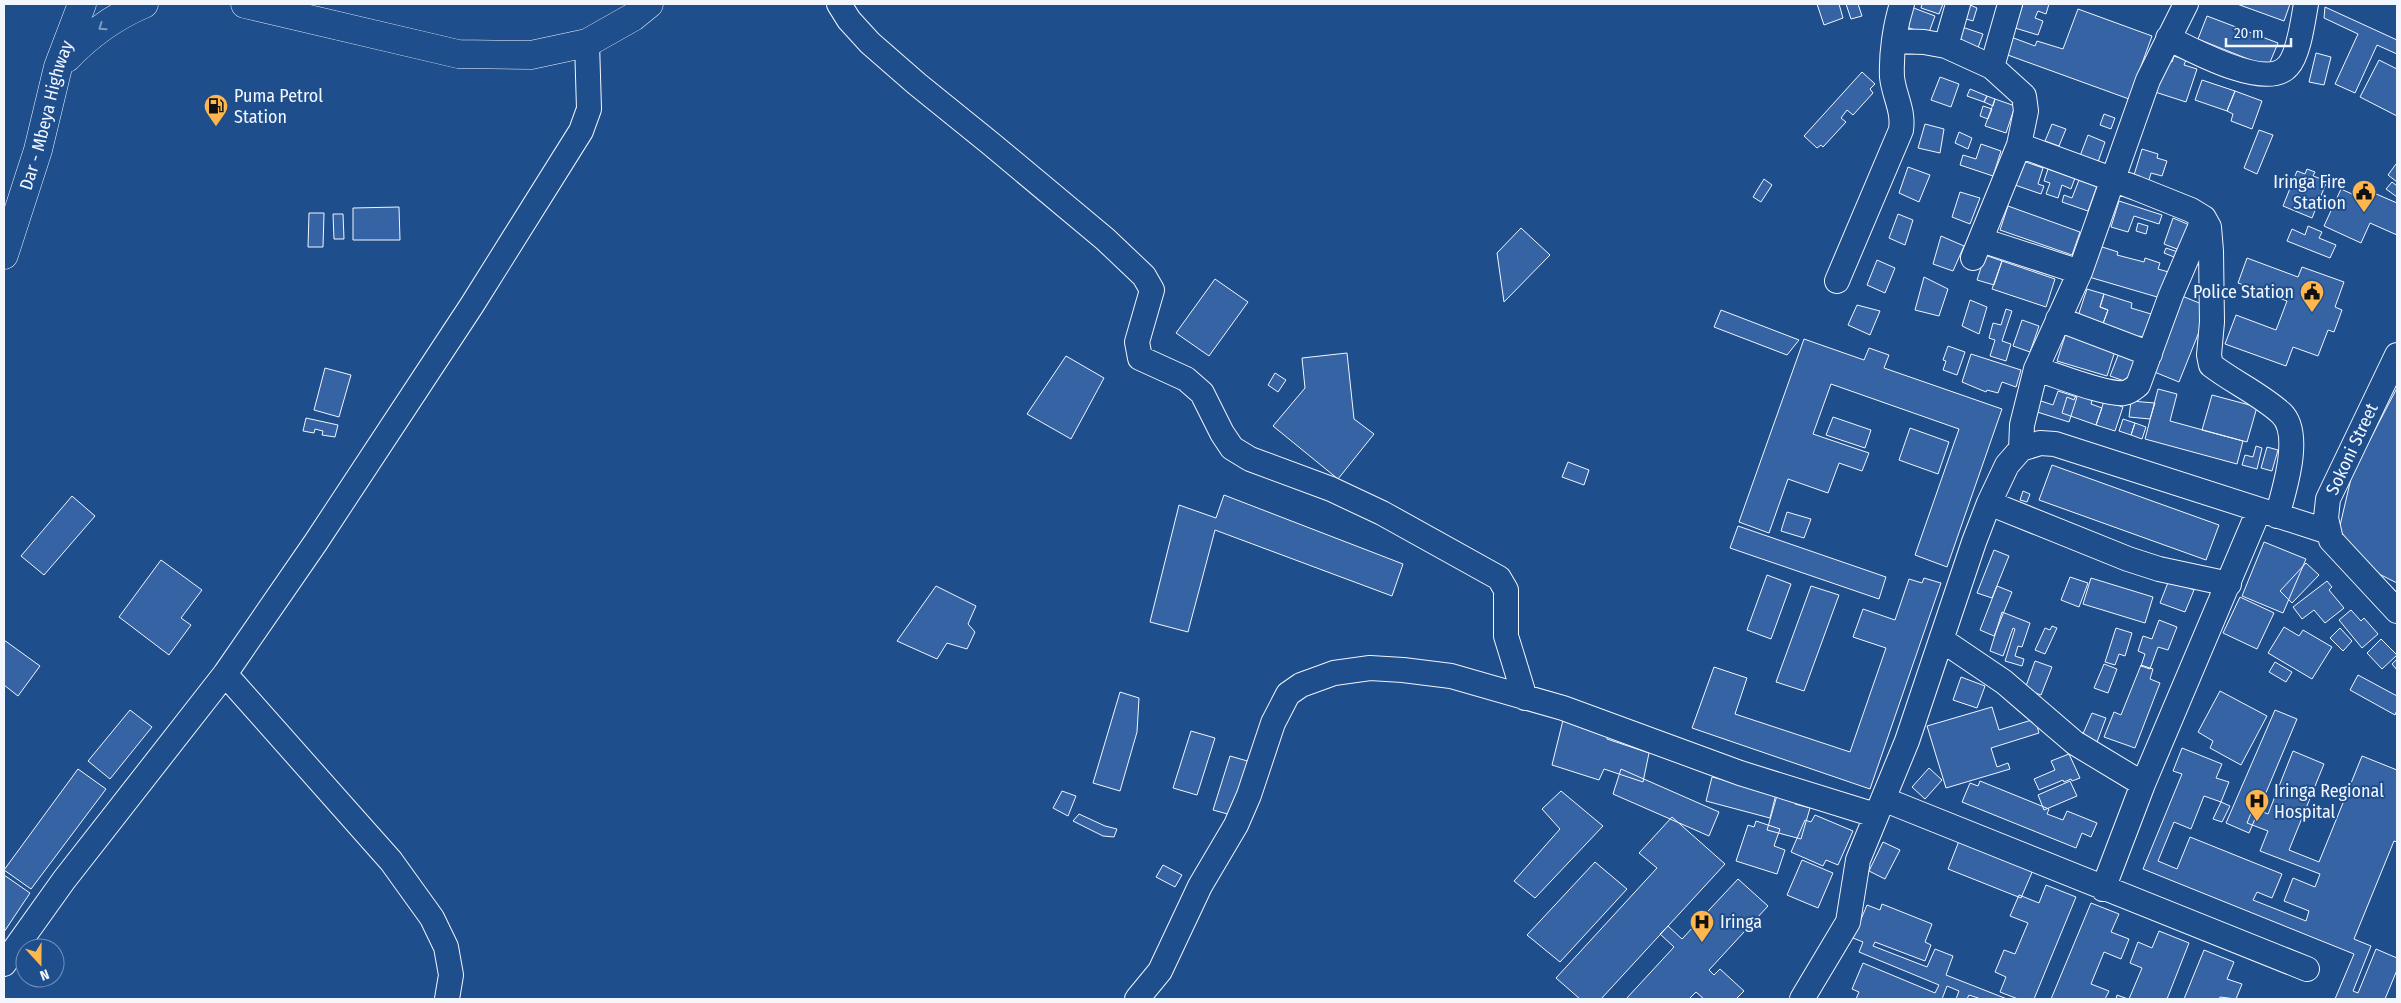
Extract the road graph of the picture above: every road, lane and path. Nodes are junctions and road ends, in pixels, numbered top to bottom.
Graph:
1 (82, 4) edge
2 (144, 4) edge
3 (253, 4) edge
4 (649, 4) edge
5 (839, 4) edge
6 (1902, 4) edge
7 (1958, 4) edge
8 (2010, 4) edge
9 (2186, 4) edge
10 (2306, 4) edge
11 (2168, 38) junction
12 (1895, 41) junction
13 (587, 43) junction
14 (1946, 46) junction
15 (58, 67) junction
16 (1992, 67) junction
17 (2019, 145) junction
18 (2113, 180) junction
19 (2204, 218) junction
20 (4, 255) edge
21 (2080, 272) junction
22 (1837, 281) dead end
23 (2058, 319) junction
24 (2150, 354) junction
25 (2397, 355) edge
26 (2036, 369) junction
27 (2021, 449) junction
28 (1989, 504) junction
29 (2268, 513) junction
30 (2329, 532) junction
31 (2229, 584) junction
32 (2397, 611) edge
33 (1942, 640) junction
34 (225, 674) junction
35 (1525, 698) junction
36 (2143, 784) junction
37 (1879, 807) junction
38 (2103, 889) junction
39 (4, 964) edge
40 (2307, 969) dead end
41 (447, 999) edge
42 (1137, 999) edge
43 (1802, 999) edge

1 - 15 highway, Dar - Mbeya Highway
2 -> 15 highway
3 - 13 highway
4 - 13 highway
5 - 35 street
6 - 12 street
7 - 14 street
8 - 16 street
9 - 11 street
10 - 11 street
11 - 18 street
12 - 14 street
12 - 22 street
13 - 34 street
14 - 16 street
15 - 20 highway, Dar - Mbeya Highway
16 - 17 street
17 - 18 street
17 - 21 street
18 - 19 street
18 - 21 street
19 - 24 street
19 - 29 street
21 - 23 street
23 - 24 street
23 - 26 street
24 - 26 street
25 - 30 street, Sokoni Street
26 - 27 street
27 - 28 street
27 - 29 street
28 - 31 street
28 - 33 street
29 - 30 street
29 - 31 street
30 - 32 street, Sokoni Street
31 - 36 street
33 - 36 street
33 - 37 street
34 - 39 street
34 - 41 street
35 - 37 street
35 - 42 street
36 - 38 street
37 - 38 street
37 - 43 street
38 - 40 street

